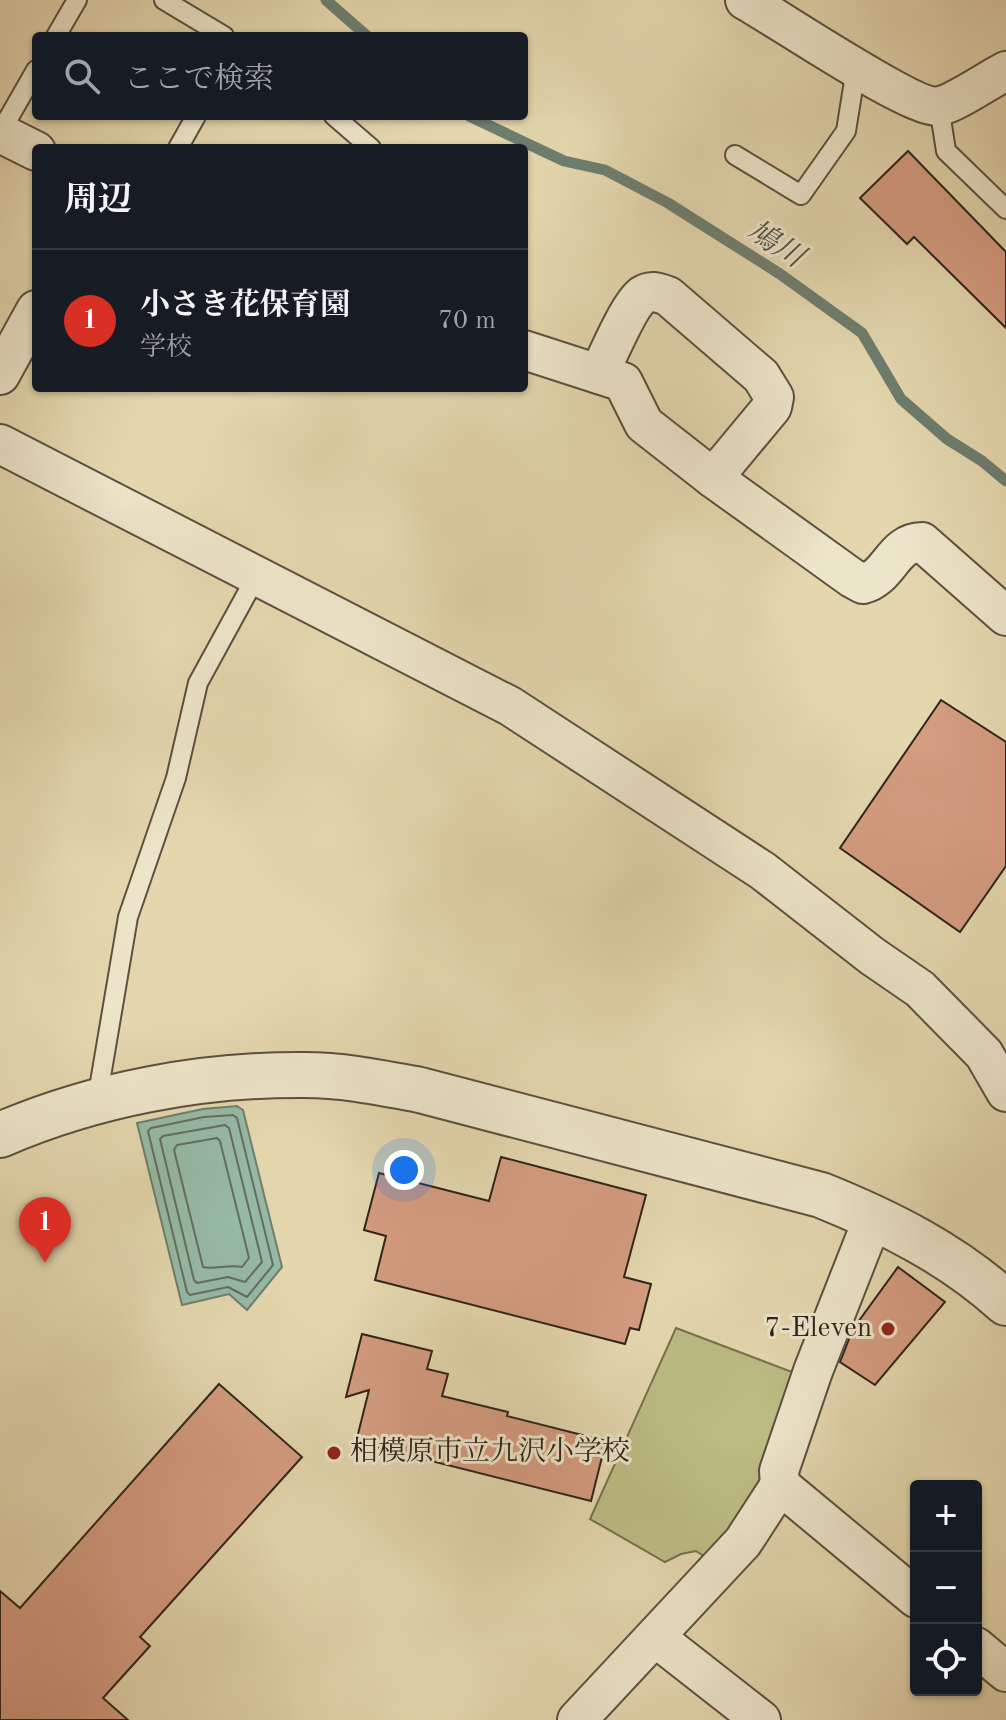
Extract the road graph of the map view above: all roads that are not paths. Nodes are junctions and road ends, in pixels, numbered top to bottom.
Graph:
1 (77, 0) edge
2 (164, 0) edge
3 (745, 0) edge
4 (58, 32) edge
5 (217, 32) edge
6 (856, 69) junction
7 (1006, 71) edge
8 (32, 77) edge
9 (939, 106) junction
10 (194, 120) edge
11 (339, 120) edge
12 (0, 133) edge
13 (180, 144) edge
14 (366, 144) edge
15 (32, 149) edge
16 (735, 155) dead end
17 (1006, 209) edge
18 (32, 317) edge
19 (528, 351) edge
20 (599, 374) junction
21 (0, 375) edge
22 (0, 444) edge
23 (713, 478) junction
24 (257, 575) junction
25 (1006, 616) edge
26 (1006, 1092) edge
27 (97, 1102) junction
28 (0, 1135) edge
29 (874, 1216) junction
30 (1006, 1303) edge
31 (780, 1485) junction
32 (910, 1593) edge
33 (655, 1637) junction
34 (982, 1652) edge
35 (1006, 1672) edge
36 (577, 1720) edge
37 (761, 1720) edge

1 - 4 lane
2 - 5 lane
3 - 6 street
6 - 9 street
6 - 16 lane
7 - 9 street
8 - 12 lane
9 - 17 lane
10 - 13 lane
11 - 14 lane
12 - 15 street
18 - 21 street
19 - 20 street
20 - 23 street
20 - 23 street
22 - 24 street
23 - 25 street
24 - 26 street
24 - 27 lane
27 - 28 street
27 - 29 street
29 - 30 street
29 - 31 street
31 - 32 street
31 - 33 street
33 - 36 street
33 - 37 street
34 - 35 street

